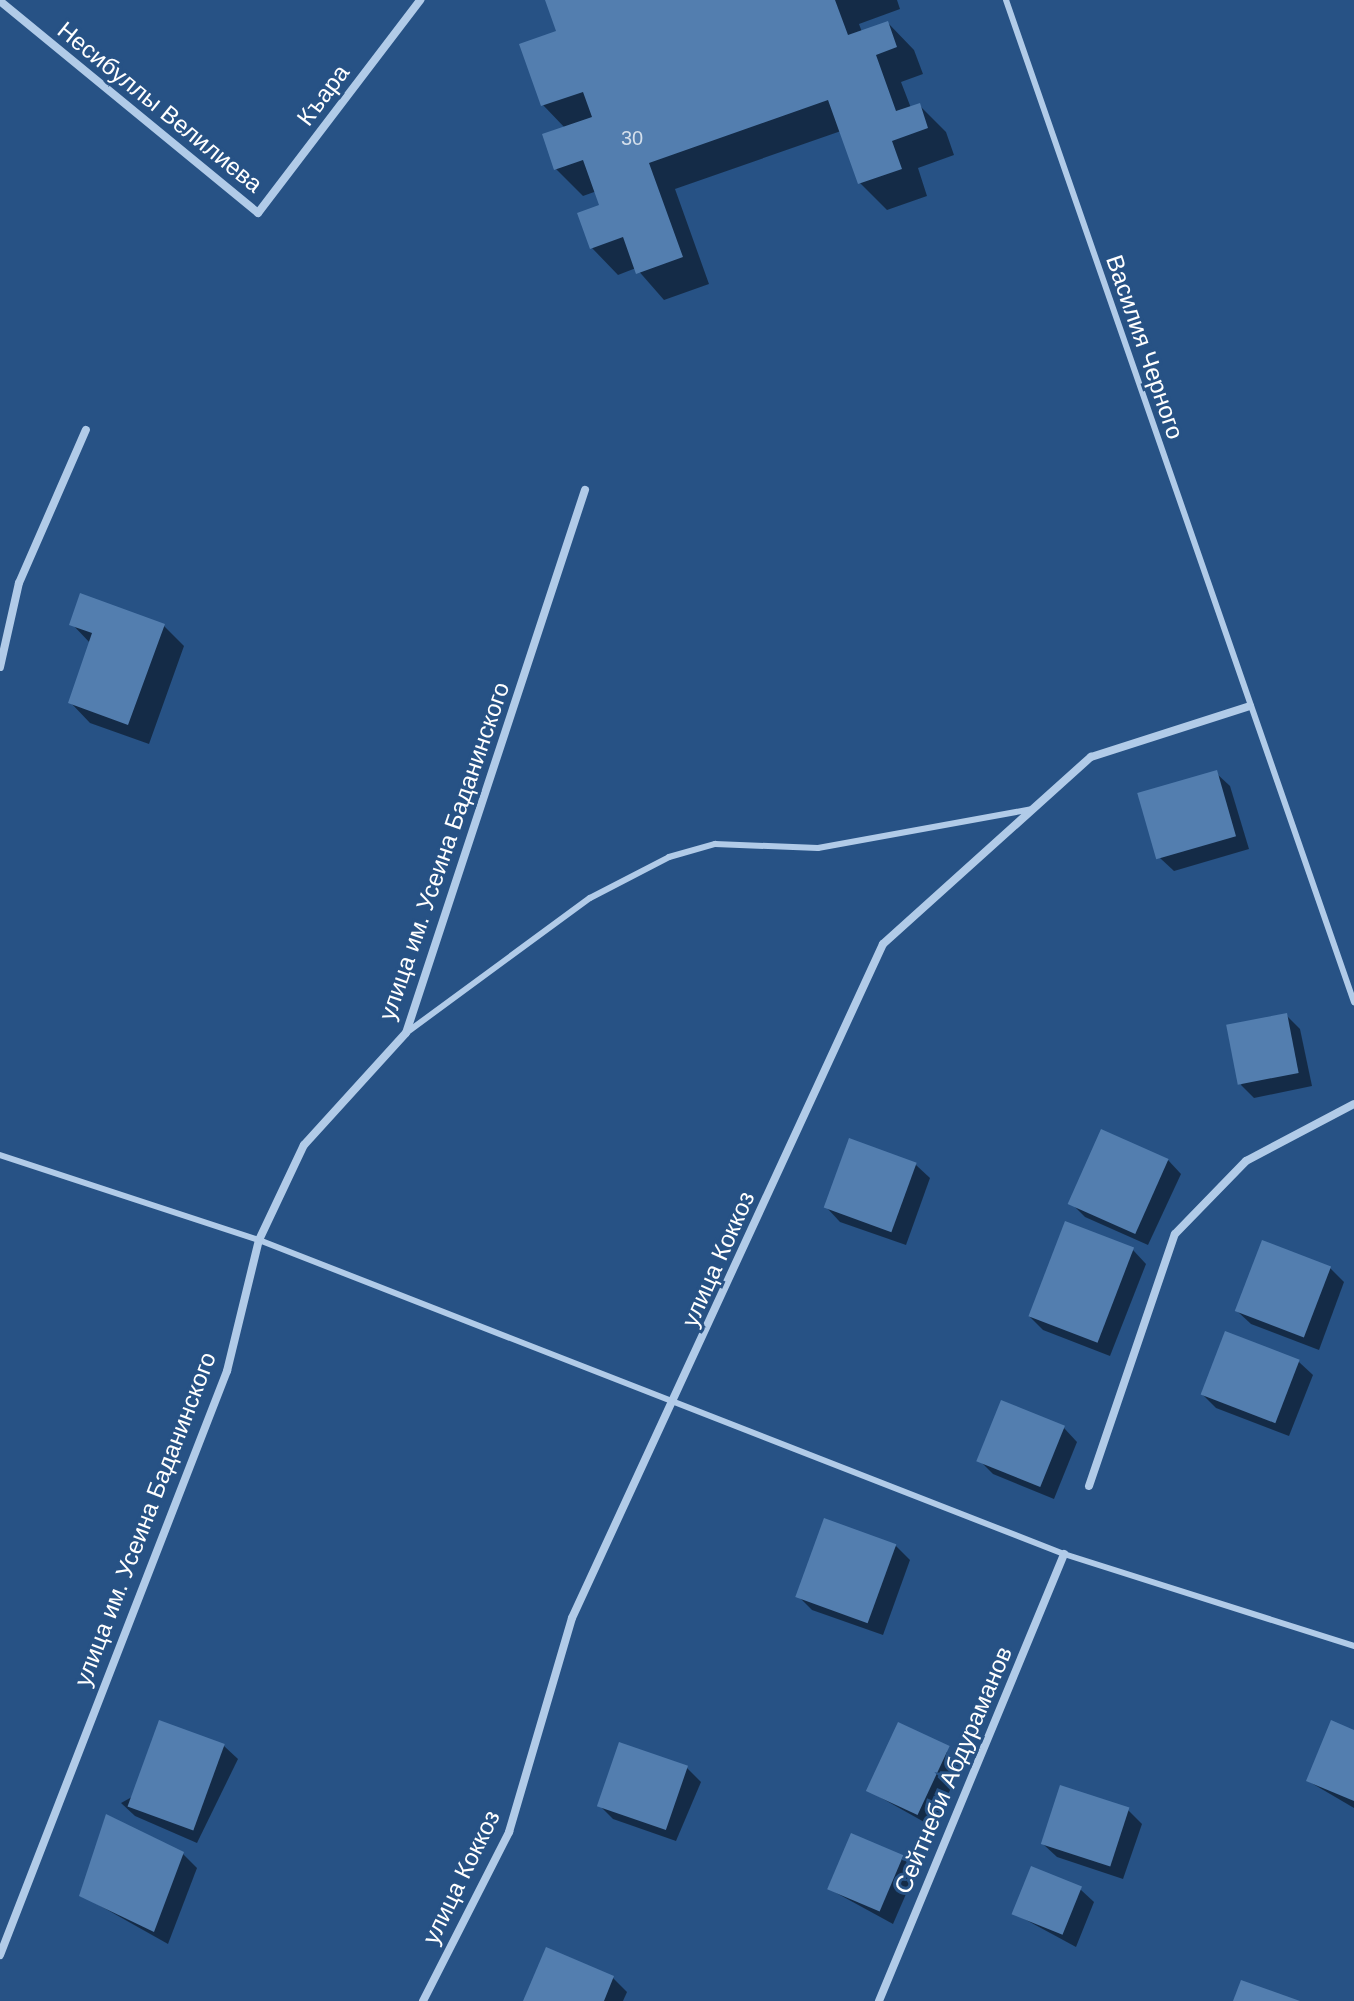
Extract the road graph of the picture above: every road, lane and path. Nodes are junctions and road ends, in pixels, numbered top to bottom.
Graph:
1 (420, 0) edge
2 (1006, 0) edge
3 (0, 1) edge
4 (258, 213) joint
5 (86, 430) dead end
6 (585, 490) dead end
7 (0, 667) edge
8 (1250, 706) junction
9 (1035, 808) junction
10 (1354, 1002) edge
11 (406, 1033) junction
12 (1354, 1104) edge
13 (0, 1155) edge
14 (259, 1240) junction
15 (677, 1398) junction
16 (1089, 1486) dead end
17 (1064, 1554) junction
18 (1354, 1646) edge
19 (0, 1955) edge
20 (423, 2001) edge
21 (879, 2001) edge

1 - 4 street, Къара
2 - 8 lane, Василия Черного
3 - 4 street, Несибуллы Велилиева
5 - 7 street
6 - 11 street, улица им. Усеина Баданинского
8 - 9 street, улица Коккоз
8 - 10 lane, Василия Черного
9 - 11 lane
9 - 15 street, улица Коккоз
11 - 14 street, улица им. Усеина Баданинского
12 - 16 street
13 - 14 lane
14 - 15 lane
14 - 19 street, улица им. Усеина Баданинского
15 - 17 lane
15 - 20 street, улица Коккоз
17 - 18 lane
17 - 21 street, Сейтнеби Абдураманов

